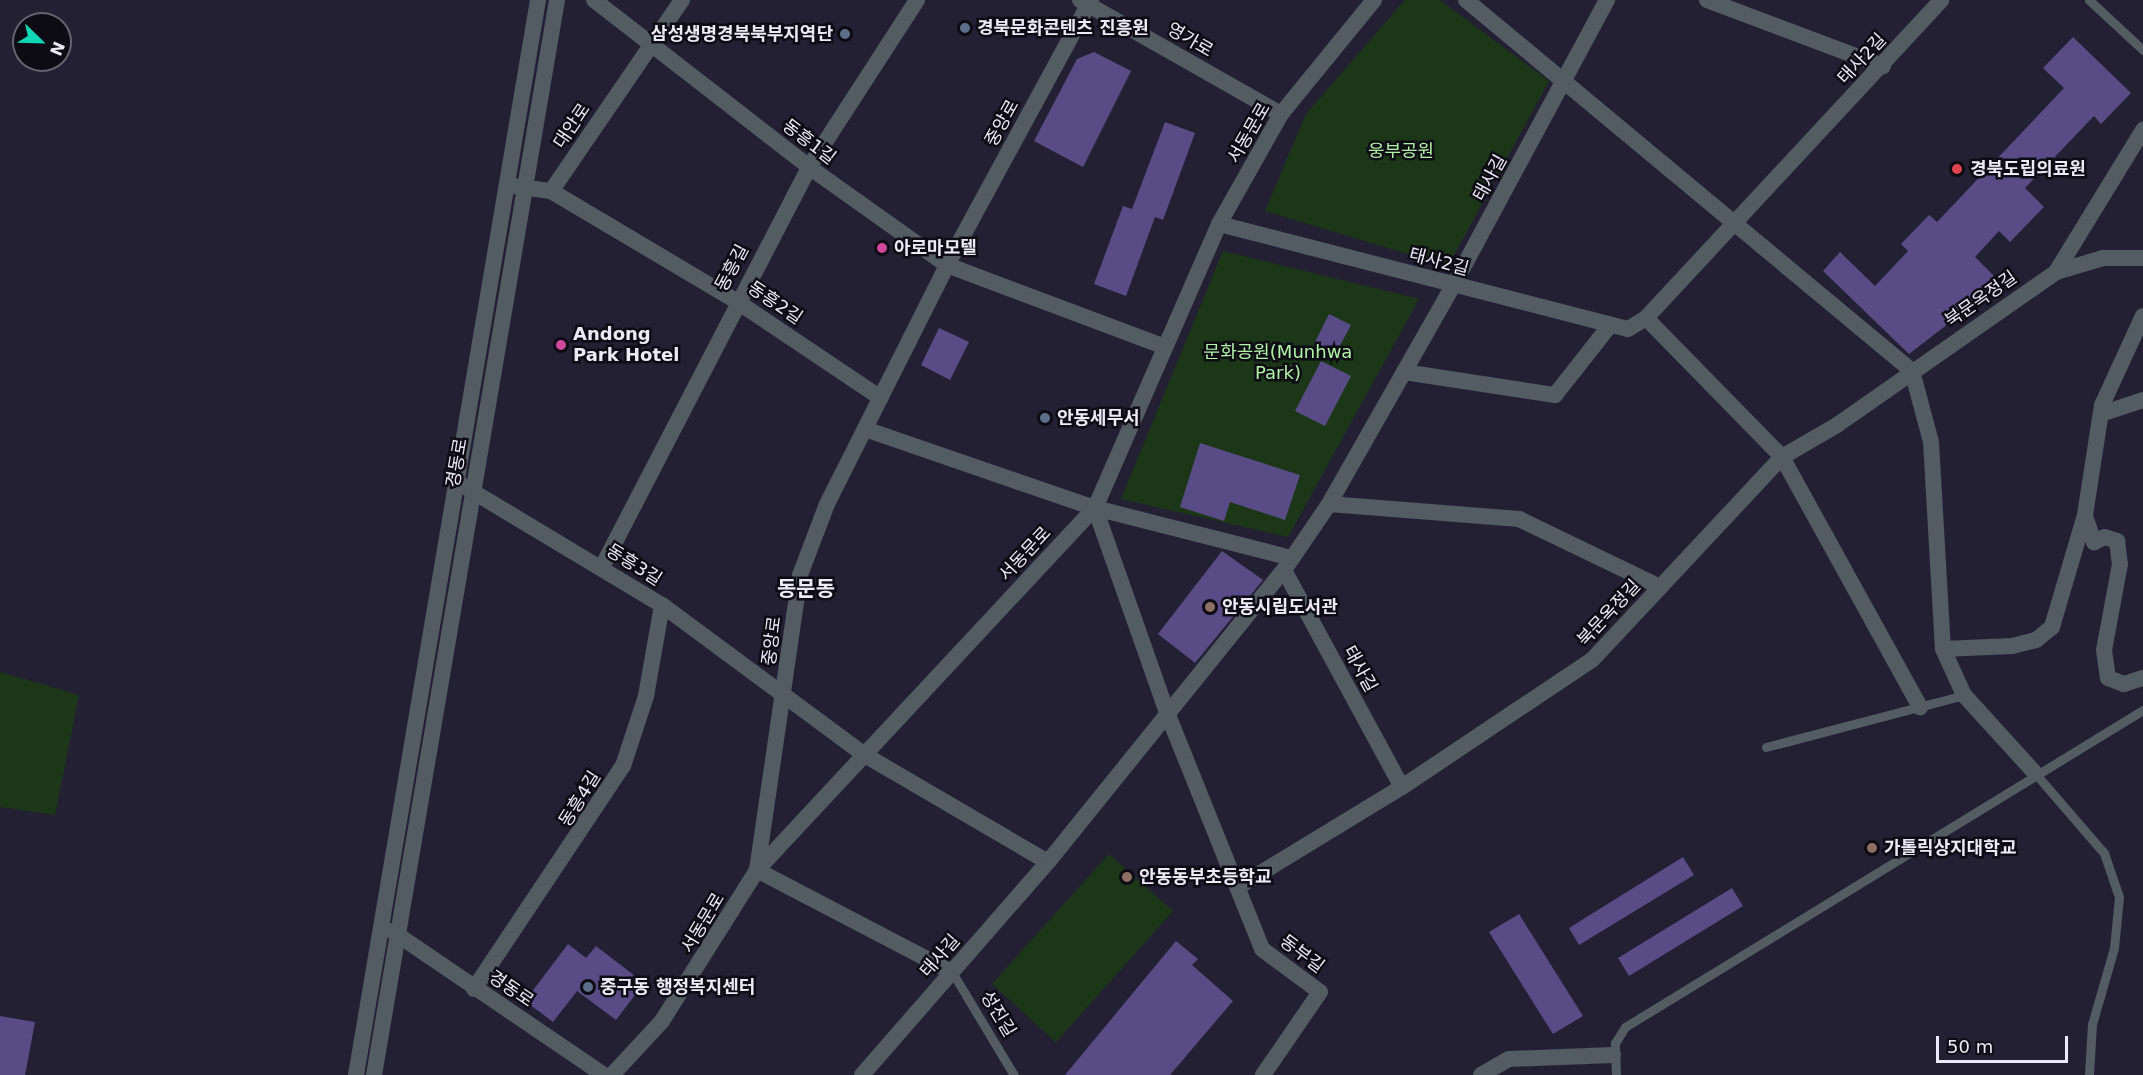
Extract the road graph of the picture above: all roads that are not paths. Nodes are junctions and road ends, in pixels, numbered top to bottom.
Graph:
1 (538, 0) edge
2 (557, 0) edge
3 (594, 0) edge
4 (682, 0) edge
5 (917, 0) edge
6 (1374, 0) edge
7 (1466, 0) edge
8 (1607, 0) edge
9 (1707, 0) edge
10 (1941, 0) edge
11 (2089, 0) edge
12 (1086, 2) edge
13 (651, 45) junction
14 (2143, 50) edge
15 (1882, 66) junction
16 (1566, 79) junction
17 (1281, 114) junction
18 (2143, 130) edge
19 (809, 167) junction
20 (504, 184) junction
21 (523, 187) junction
22 (551, 190) junction
23 (1736, 222) junction
24 (1219, 224) junction
25 (2143, 258) edge
26 (946, 265) junction
27 (2056, 272) junction
28 (1453, 286) junction
29 (736, 301) junction
30 (2143, 316) edge
31 (1646, 318) junction
32 (1608, 328) junction
33 (1163, 346) junction
34 (1912, 371) junction
35 (1404, 372) junction
36 (881, 398) junction
37 (2143, 400) edge
38 (2101, 414) junction
39 (865, 429) junction
40 (1782, 457) junction
41 (455, 484) junction
42 (472, 487) junction
43 (1329, 504) junction
44 (1095, 508) junction
45 (2085, 515) junction
46 (1288, 564) junction
47 (602, 567) junction
48 (1660, 587) junction
49 (662, 605) junction
50 (1943, 649) junction
51 (2143, 678) edge
52 (786, 692) junction
53 (1964, 695) junction
54 (1920, 707) junction
55 (2143, 710) edge
56 (1167, 715) junction
57 (1766, 747) dead end
58 (862, 753) junction
59 (2034, 772) junction
60 (1402, 787) junction
61 (1048, 862) junction
62 (757, 870) junction
63 (1238, 887) junction
64 (381, 929) junction
65 (399, 932) junction
66 (952, 972) junction
67 (474, 989) junction
68 (1613, 1055) junction
69 (356, 1075) edge
70 (374, 1075) edge
71 (604, 1075) edge
72 (612, 1075) edge
73 (862, 1075) edge
74 (1014, 1075) edge
75 (1263, 1075) edge
76 (1481, 1075) edge
77 (1616, 1075) edge
78 (2089, 1075) edge

1 - 20 street, 경동로
2 - 21 street, 경동로
3 - 13 street
4 - 13 street, 대안로
5 - 19 street, 동흥길
6 - 17 street, 서동문로
7 - 16 street
8 - 16 street, 태사길
9 - 15 street
10 - 15 street, 태사2길
11 - 14 lane
12 - 17 street, 영가로
12 - 26 street, 중앙로
13 - 19 street, 동흥1길
13 - 22 street, 대안로
15 - 23 street, 태사2길
16 - 23 street
16 - 28 street, 태사길
17 - 24 street, 서동문로
18 - 27 street
19 - 26 street, 동흥1길
19 - 29 street, 동흥길
20 - 21 street
20 - 41 street, 경동로
21 - 22 street
21 - 42 street, 경동로
22 - 29 street, 동흥2길
23 - 31 street, 태사2길
23 - 34 street
24 - 28 street, 태사2길
24 - 33 street, 서동문로
25 - 27 street, 북문옥정길
26 - 33 street
26 - 36 street, 중앙로
27 - 34 street, 북문옥정길
28 - 32 street, 태사2길
28 - 35 street, 태사길
29 - 36 street, 동흥2길
29 - 47 street, 동흥길
30 - 38 street
31 - 32 street, 태사2길
31 - 40 street
32 - 35 street
33 - 44 street, 서동문로
34 - 40 street, 북문옥정길
34 - 50 street
35 - 43 street, 태사길
36 - 39 street, 중앙로
37 - 38 street
38 - 45 street
39 - 44 street
39 - 52 street, 중앙로
40 - 48 street, 북문옥정길
40 - 54 street
41 - 42 street, 동흥3길
41 - 64 street, 경동로
42 - 47 street, 동흥3길
42 - 65 street, 경동로
43 - 46 street, 태사길
43 - 48 street
44 - 46 street
44 - 56 street
44 - 58 street, 서동문로
45 - 50 street
45 - 51 street
46 - 56 street, 태사길
46 - 60 street, 태사길
47 - 49 street, 동흥3길
48 - 60 street, 북문옥정길
49 - 52 street, 동흥3길
49 - 67 street, 동흥4길
50 - 53 street
52 - 58 street, 동흥3길
52 - 62 street, 중앙로
53 - 54 lane
53 - 59 street
54 - 57 lane
55 - 59 lane
56 - 61 street, 태사길
56 - 63 street
58 - 61 street
58 - 62 street, 서동문로
59 - 68 lane
59 - 78 lane
60 - 63 street, 북문옥정길
61 - 66 street, 태사길
62 - 66 street
62 - 72 street, 서동문로
63 - 75 street, 동부길
64 - 65 street, 경동로
64 - 69 street, 경동로
65 - 67 street, 경동로
65 - 70 street, 경동로
66 - 73 street, 태사길
66 - 74 lane, 성진길
67 - 71 street, 경동로
68 - 76 street
68 - 77 lane

